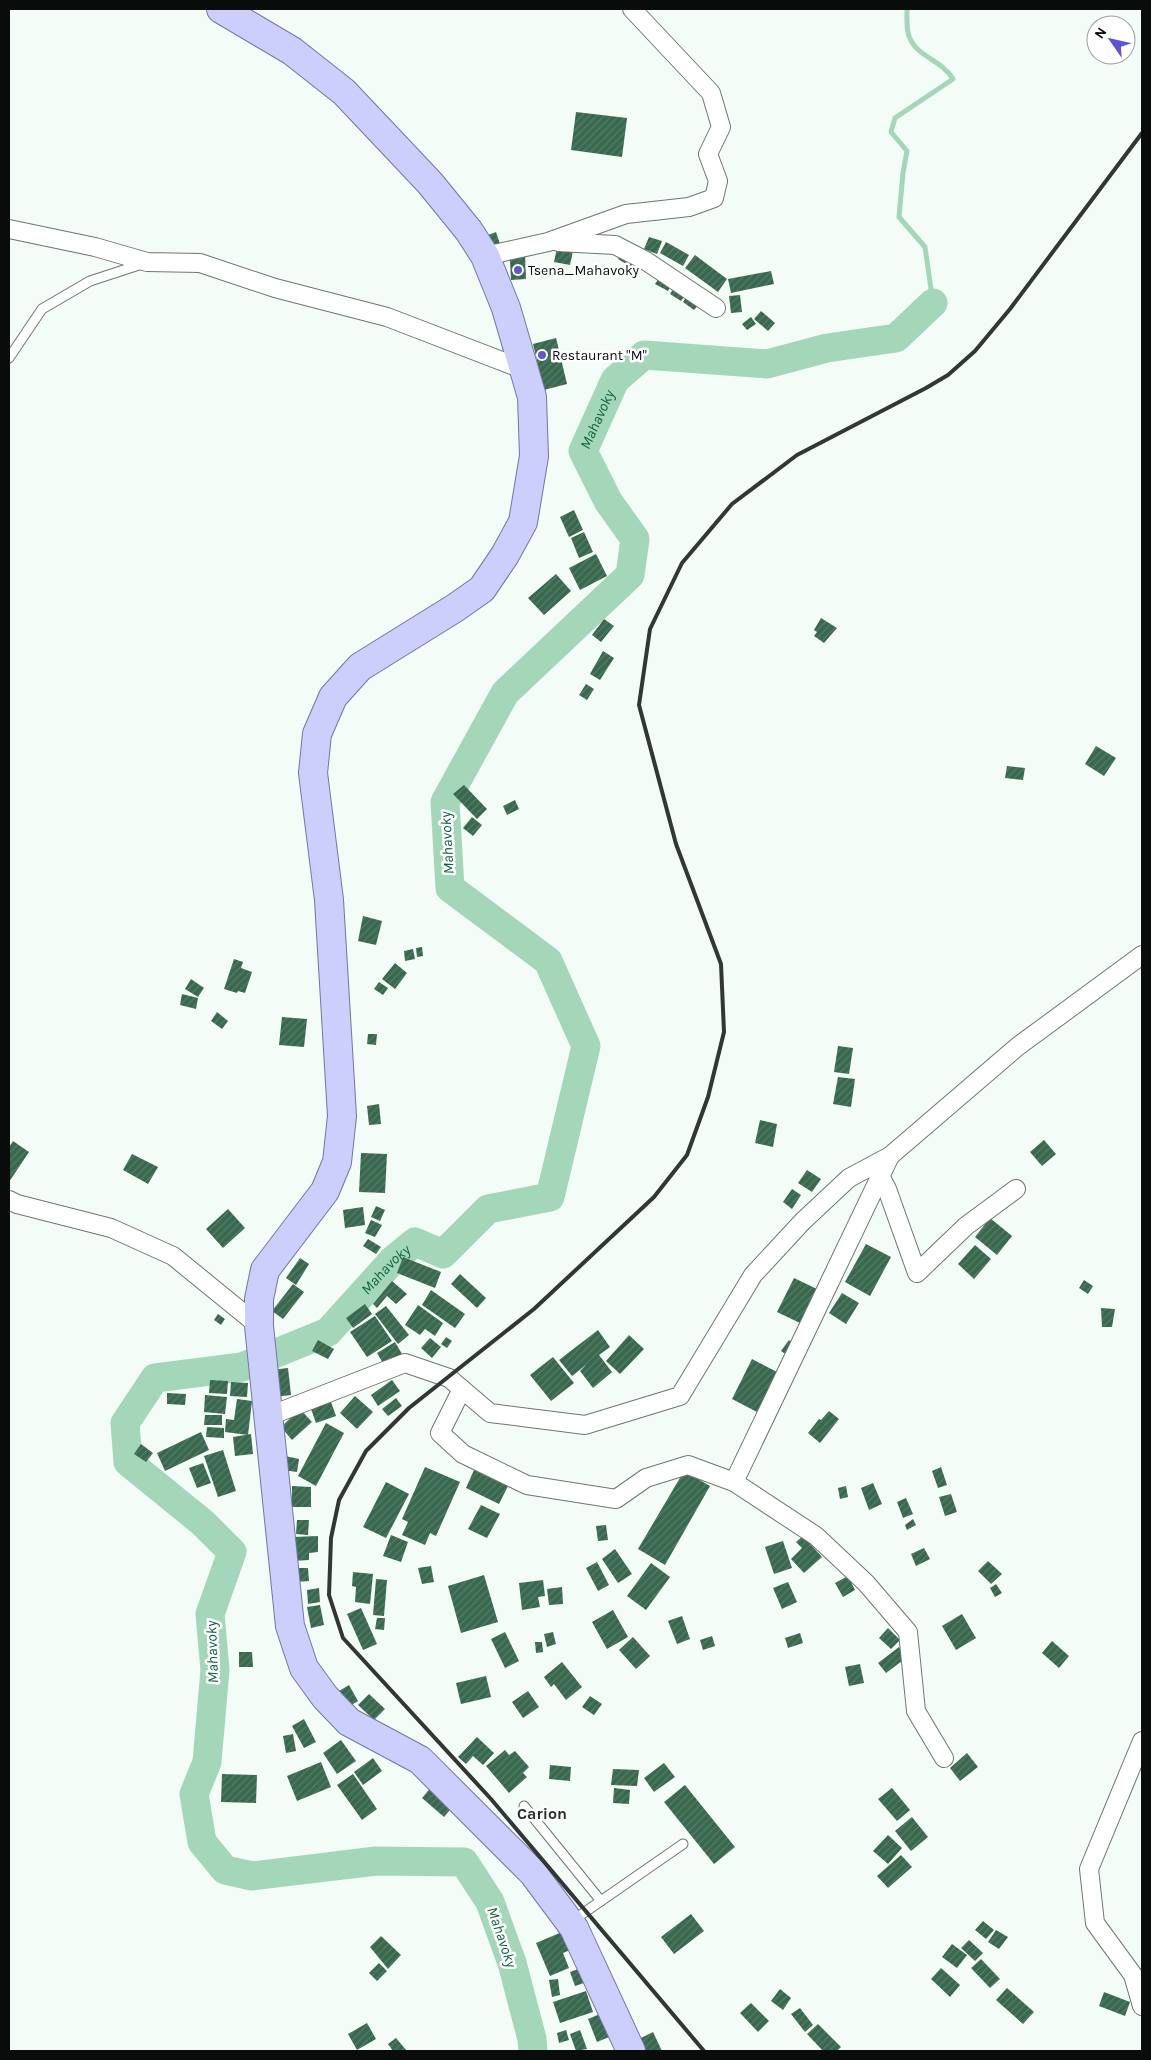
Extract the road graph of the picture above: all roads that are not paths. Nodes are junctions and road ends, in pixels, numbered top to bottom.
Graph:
1 (221, 9) edge
2 (632, 9) edge
3 (9, 229) edge
4 (548, 242) junction
5 (485, 256) junction
6 (147, 262) junction
7 (716, 308) dead end
8 (9, 358) edge
9 (525, 370) junction
10 (1142, 955) edge
11 (890, 1156) junction
12 (880, 1176) junction
13 (1016, 1189) dead end
14 (9, 1200) edge
15 (259, 1326) junction
16 (462, 1389) junction
17 (268, 1404) junction
18 (734, 1482) junction
19 (1142, 1741) edge
20 (944, 1758) dead end
21 (524, 1806) dead end
22 (683, 1844) dead end
23 (601, 1901) junction
24 (570, 1922) junction
25 (1142, 2006) edge
26 (631, 2051) edge

1 - 5 main road
2 - 4 street
3 - 6 street
4 - 5 street
4 - 7 street
5 - 9 main road
6 - 8 lane
6 - 9 street
9 - 15 main road
10 - 11 street
11 - 12 street
11 - 16 street
12 - 13 street
12 - 18 street
14 - 15 street
15 - 17 main road
16 - 17 street
16 - 18 street
17 - 24 main road
18 - 20 street
19 - 25 street
21 - 23 lane
22 - 23 lane
23 - 24 lane
24 - 26 main road

